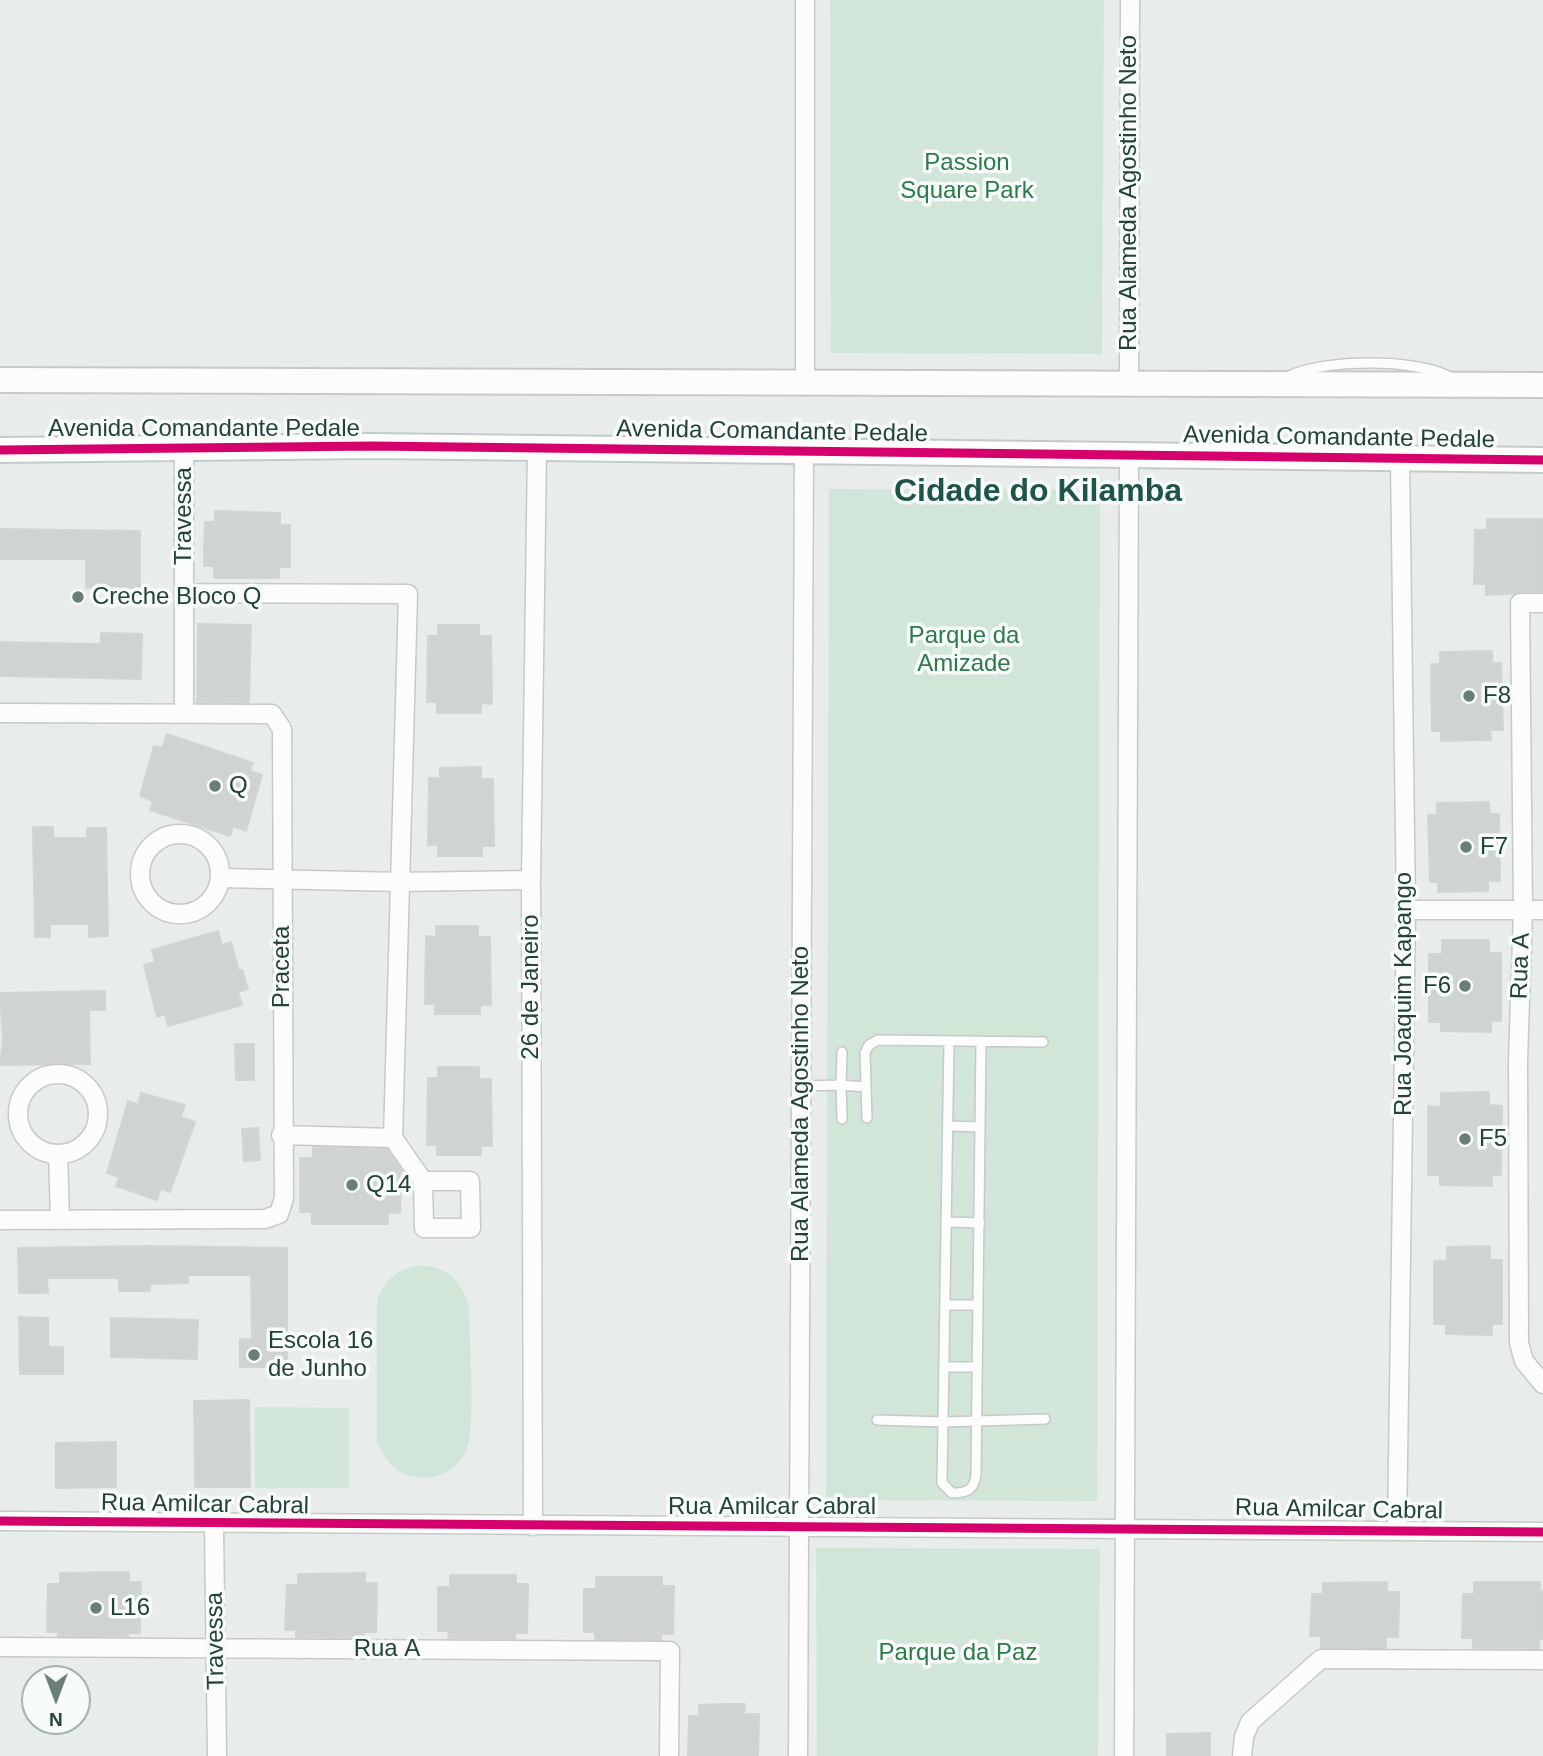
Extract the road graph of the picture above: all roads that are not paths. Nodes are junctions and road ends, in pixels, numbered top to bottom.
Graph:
1 (805, 0) edge
2 (1130, 0) edge
3 (0, 380) edge
4 (805, 381) junction
5 (1543, 385) edge
6 (1129, 386) junction
7 (184, 446) junction
8 (537, 448) junction
9 (4, 451) edge
10 (804, 452) junction
11 (1129, 454) junction
12 (1400, 458) junction
13 (1543, 460) edge
14 (185, 593) junction
15 (1543, 603) edge
16 (184, 712) junction
17 (0, 713) edge
18 (221, 878) junction
19 (282, 880) junction
20 (531, 880) junction
21 (400, 882) junction
22 (1406, 910) junction
23 (1523, 910) junction
24 (1543, 910) edge
25 (948, 1041) junction
26 (981, 1041) junction
27 (1043, 1042) dead end
28 (842, 1052) dead end
29 (841, 1085) junction
30 (801, 1086) junction
31 (866, 1087) junction
32 (867, 1118) dead end
33 (842, 1119) dead end
34 (950, 1126) junction
35 (980, 1127) junction
36 (281, 1135) junction
37 (393, 1138) junction
38 (58, 1154) junction
39 (423, 1181) dead end
40 (0, 1220) edge
41 (60, 1220) junction
42 (948, 1222) junction
43 (980, 1223) junction
44 (946, 1305) junction
45 (977, 1305) junction
46 (945, 1367) junction
47 (977, 1367) junction
48 (1543, 1384) edge
49 (877, 1419) dead end
50 (1045, 1419) dead end
51 (944, 1422) junction
52 (976, 1422) junction
53 (0, 1521) edge
54 (214, 1525) junction
55 (533, 1526) junction
56 (799, 1526) junction
57 (1125, 1527) junction
58 (1397, 1531) junction
59 (1543, 1532) edge
60 (0, 1647) edge
61 (216, 1649) junction
62 (1543, 1660) edge
63 (217, 1756) edge
64 (670, 1756) edge
65 (798, 1756) edge
66 (1124, 1756) edge
67 (1242, 1756) edge

1 - 4 street
2 - 6 street, Rua Alameda Agostinho Neto
3 - 4 street, Avenida Comandante Pedale
4 - 6 street, Avenida Comandante Pedale
5 - 6 street, Avenida Comandante Pedale
7 - 8 street, Avenida Comandante Pedale
7 - 9 street, Avenida Comandante Pedale
7 - 14 street, Travessa
8 - 10 street, Avenida Comandante Pedale
8 - 20 street, 26 de Janeiro
10 - 11 street, Avenida Comandante Pedale
10 - 30 street, Rua Alameda Agostinho Neto
11 - 12 street, Avenida Comandante Pedale
11 - 57 street
12 - 13 street, Avenida Comandante Pedale
12 - 22 street, Rua Joaquim Kapango
14 - 16 street, Travessa
14 - 21 street
15 - 23 street, Rua A
16 - 17 street, Praceta
16 - 19 street, Praceta
18 - 18 street
18 - 19 street
19 - 21 street
19 - 36 street, Praceta
20 - 21 street
20 - 55 street, 26 de Janeiro
21 - 37 street
22 - 23 street
22 - 58 street, Rua Joaquim Kapango
23 - 24 street
23 - 48 street, Rua A
25 - 26 lane
25 - 31 lane
25 - 34 lane
26 - 27 lane
26 - 35 lane
28 - 29 lane
29 - 30 lane
29 - 31 lane
29 - 33 lane
30 - 56 street, Rua Alameda Agostinho Neto
31 - 32 lane
34 - 35 lane
34 - 42 lane
35 - 43 lane
36 - 37 street
36 - 41 street, Praceta
37 - 39 street
38 - 38 street
38 - 41 street
40 - 41 street, Praceta
42 - 43 lane
42 - 44 lane
43 - 45 lane
44 - 45 lane
44 - 46 lane
45 - 47 lane
46 - 47 lane
46 - 51 lane
47 - 52 lane
49 - 51 lane
50 - 52 lane
51 - 52 lane
51 - 52 lane
53 - 54 street, Rua Amilcar Cabral
54 - 55 street, Rua Amilcar Cabral
54 - 61 street, Travessa
55 - 56 street, Rua Amilcar Cabral
56 - 57 street, Rua Amilcar Cabral
56 - 65 street, Rua Alameda Agostinho Neto
57 - 58 street, Rua Amilcar Cabral
57 - 66 street
58 - 59 street, Rua Amilcar Cabral
60 - 61 street, Rua A
61 - 63 street, Travessa
61 - 64 street, Rua A
62 - 67 street

